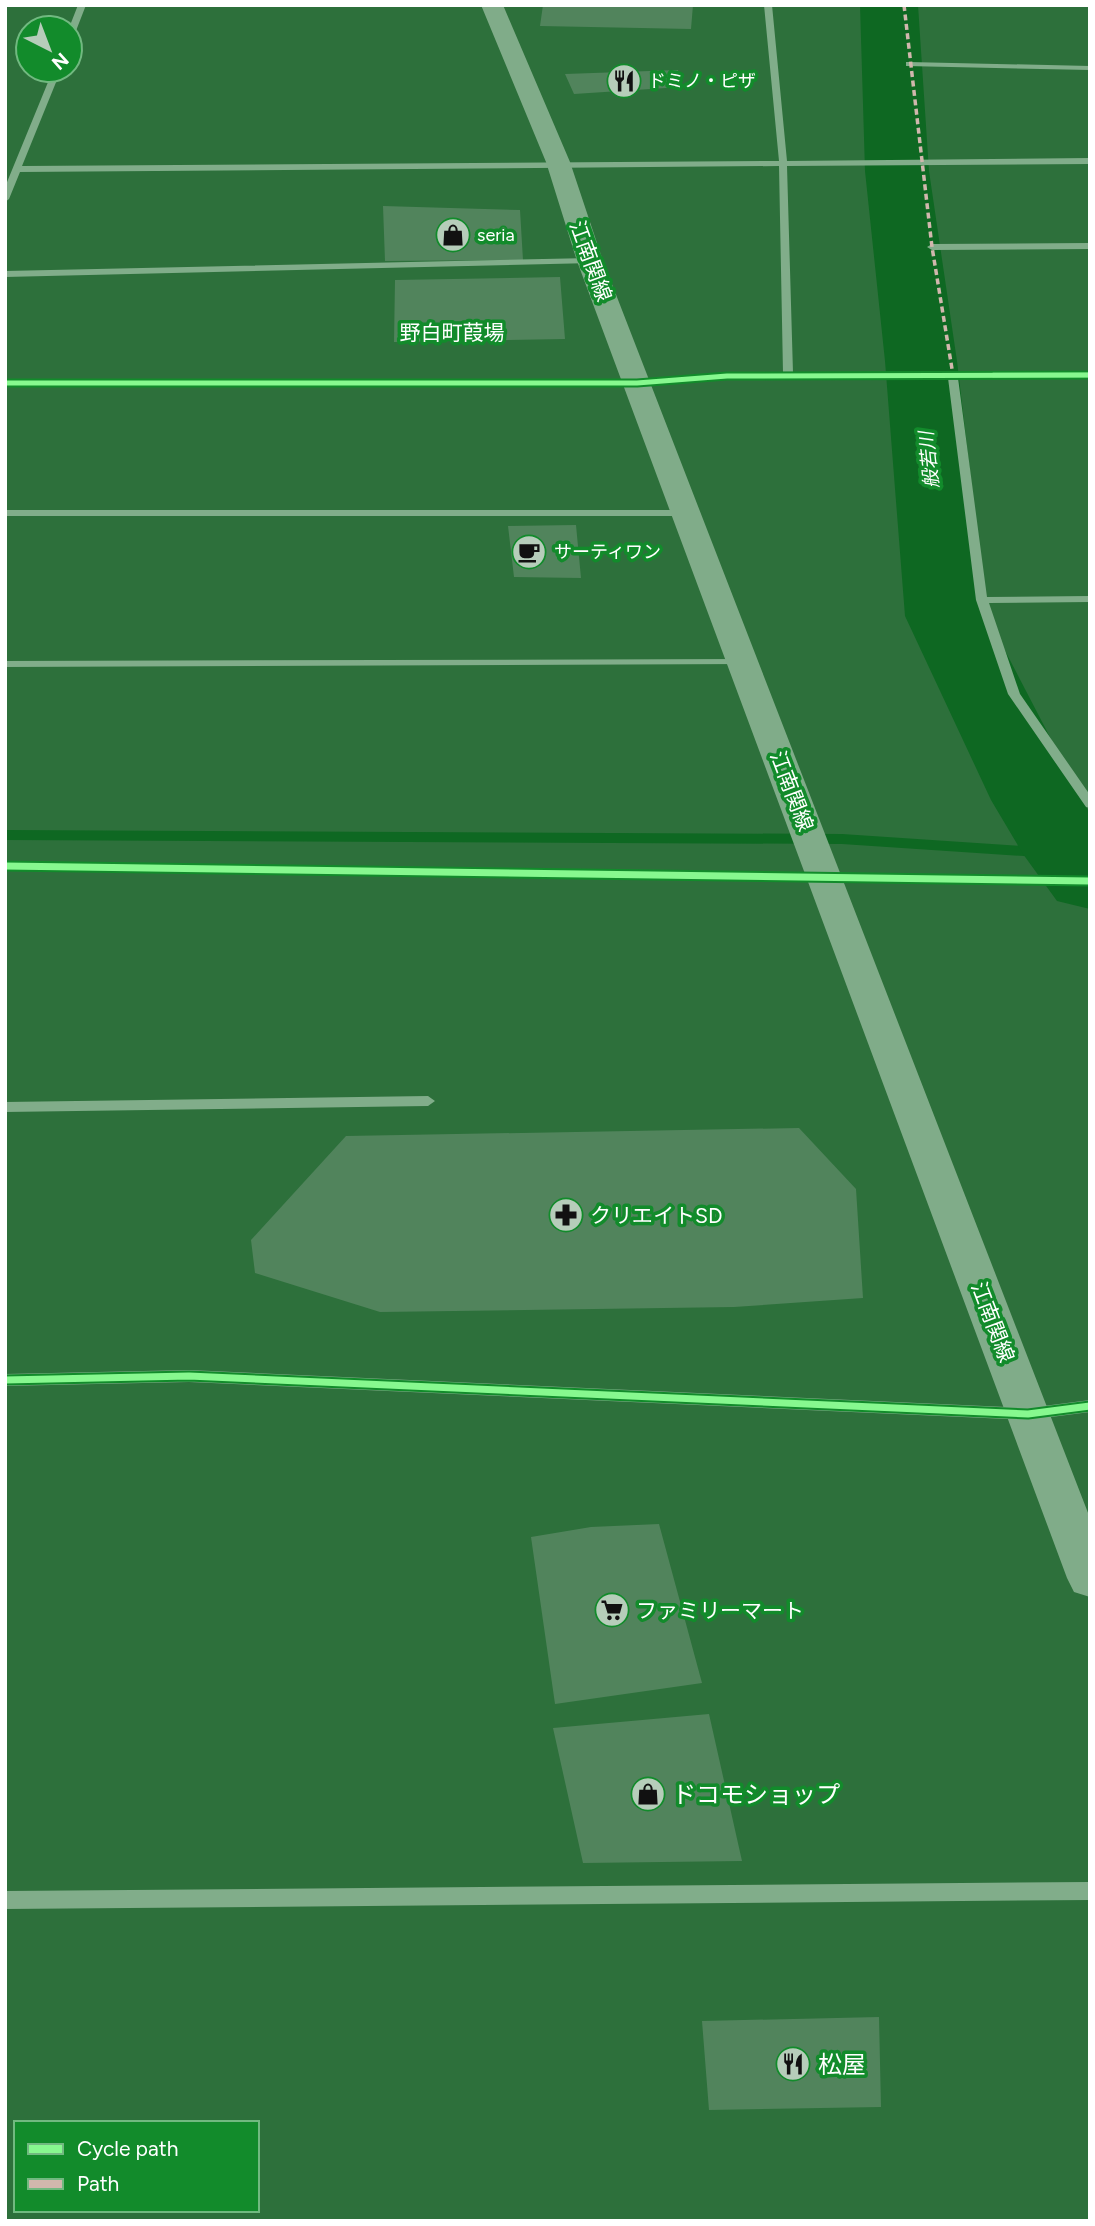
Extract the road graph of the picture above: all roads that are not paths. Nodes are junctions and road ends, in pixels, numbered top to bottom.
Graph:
1 (492, 5) edge
2 (768, 5) edge
3 (909, 64) dead end
4 (1090, 68) edge
5 (52, 84) edge
6 (783, 161) junction
7 (1090, 161) edge
8 (558, 162) junction
9 (19, 169) junction
10 (5, 199) edge
11 (1090, 246) edge
12 (932, 247) dead end
13 (590, 261) junction
14 (5, 274) edge
15 (953, 375) junction
16 (1090, 375) edge
17 (788, 376) junction
18 (5, 383) edge
19 (637, 383) junction
20 (5, 513) edge
21 (687, 513) junction
22 (1090, 599) edge
23 (982, 600) junction
24 (743, 662) junction
25 (5, 664) edge
26 (1090, 804) edge
27 (5, 866) edge
28 (825, 878) junction
29 (1090, 881) edge
30 (428, 1101) dead end
31 (5, 1107) edge
32 (5, 1380) edge
33 (1090, 1406) edge
34 (1028, 1414) junction
35 (1090, 1578) edge
36 (1090, 1891) edge
37 (5, 1900) edge

1 - 8 main road, 江南関線
2 - 6 street
3 - 4 street
5 - 9 street
6 - 7 street
6 - 8 street
6 - 17 street
8 - 9 street
8 - 13 main road, 江南関線
9 - 10 street
11 - 12 street
13 - 14 street
13 - 19 main road, 江南関線
15 - 16 street
15 - 17 street
15 - 23 street
17 - 19 street
18 - 19 street
19 - 21 main road, 江南関線
20 - 21 street
21 - 24 main road, 江南関線
22 - 23 street
23 - 26 street
24 - 25 street
24 - 28 main road, 江南関線
27 - 28 street
28 - 29 street
28 - 34 main road, 江南関線
30 - 31 street
32 - 34 street
33 - 34 street
34 - 35 main road, 江南関線
36 - 37 street

